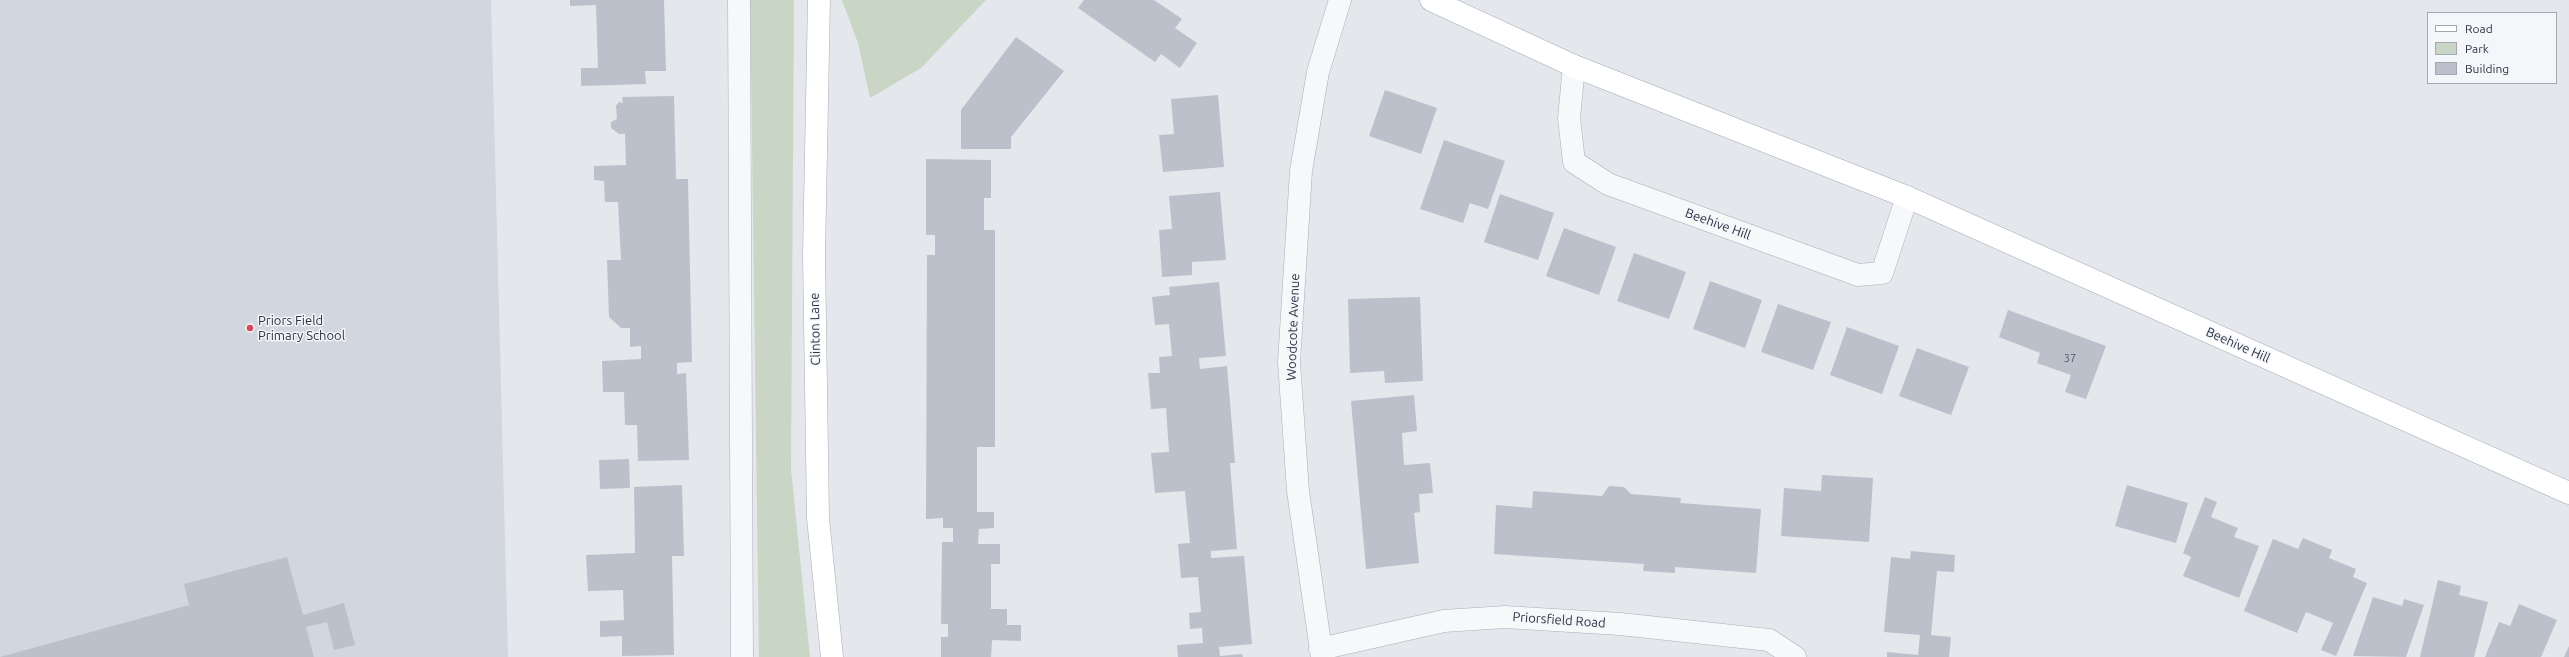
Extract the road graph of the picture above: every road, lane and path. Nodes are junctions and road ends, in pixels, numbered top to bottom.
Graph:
1 (739, 0) edge
2 (820, 0) edge
3 (1340, 0) edge
4 (1431, 0) edge
5 (1574, 66) junction
6 (1907, 197) junction
7 (2569, 493) edge
8 (1321, 653) edge
9 (742, 657) edge
10 (832, 657) edge
11 (1795, 657) edge

1 - 9 street
2 - 10 main road, Clinton Lane
3 - 8 street, Woodcote Avenue
4 - 5 main road, Beehive Hill
5 - 6 main road, Beehive Hill
5 - 6 street, Beehive Hill
6 - 7 main road, Beehive Hill
8 - 11 street, Priorsfield Road

